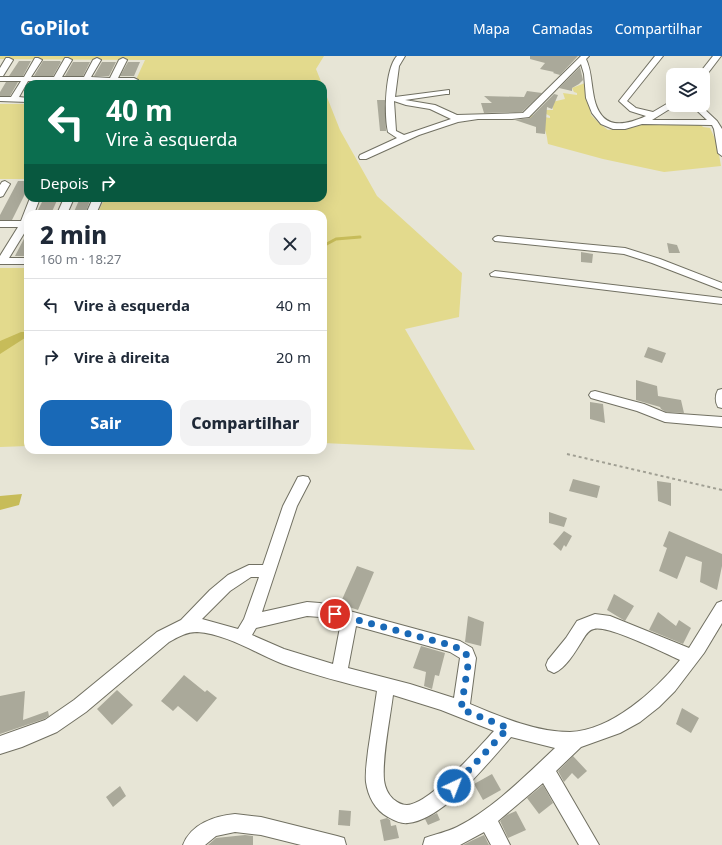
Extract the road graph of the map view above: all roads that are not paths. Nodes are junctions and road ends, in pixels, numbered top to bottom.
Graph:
1 (401, 56) edge
2 (659, 56) edge
3 (717, 56) edge
4 (584, 57) edge
5 (9, 60) dead end
6 (38, 60) dead end
7 (68, 60) dead end
8 (97, 60) dead end
9 (122, 60) dead end
10 (708, 68) edge
11 (0, 74) edge
12 (0, 79) edge
13 (26, 80) joint
14 (56, 80) edge
15 (86, 80) edge
16 (113, 80) edge
17 (24, 83) edge
18 (446, 92) dead end
19 (394, 98) junction
20 (0, 99) edge
21 (13, 100) junction
22 (24, 100) edge
23 (666, 108) edge
24 (702, 112) edge
25 (656, 114) junction
26 (464, 118) junction
27 (640, 122) junction
28 (714, 123) junction
29 (403, 138) junction
30 (722, 153) edge
31 (363, 157) dead end
32 (5, 184) dead end
33 (0, 194) edge
34 (24, 220) edge
35 (0, 224) edge
36 (24, 224) edge
37 (498, 239) dead end
38 (1, 261) edge
39 (24, 262) edge
40 (495, 274) dead end
41 (722, 287) edge
42 (722, 301) edge
43 (722, 393) edge
44 (595, 396) dead end
45 (722, 404) edge
46 (722, 422) edge
47 (303, 481) dead end
48 (268, 572) junction
49 (722, 608) edge
50 (350, 617) junction
51 (251, 622) junction
52 (187, 625) junction
53 (241, 638) junction
54 (692, 657) junction
55 (554, 665) dead end
56 (339, 674) junction
57 (386, 685) junction
58 (461, 709) junction
59 (508, 728) junction
60 (576, 740) junction
61 (0, 745) edge
62 (546, 770) junction
63 (488, 819) junction
64 (312, 842) edge
65 (192, 845) edge
66 (337, 845) edge
67 (432, 845) edge
68 (501, 845) edge
69 (590, 845) edge

1 - 19 street
2 - 25 street
3 - 10 street
4 - 26 street
4 - 27 street
5 - 11 street
6 - 13 street
7 - 14 street
8 - 15 street
9 - 16 street
12 - 13 street
17 - 21 street
18 - 19 street
19 - 26 street
19 - 29 street
20 - 21 street
21 - 22 street
23 - 25 street
24 - 28 street
25 - 27 street
26 - 29 street
27 - 28 street
28 - 30 street
29 - 31 street
32 - 33 street
34 - 35 street
36 - 38 street
37 - 41 street
38 - 39 street
40 - 42 street
43 - 45 street
44 - 46 street
47 - 48 street
48 - 51 street
48 - 52 street
49 - 54 street
50 - 51 street
50 - 56 street
50 - 58 street
51 - 53 street
52 - 53 street
52 - 61 street
53 - 56 street
54 - 55 street
54 - 60 street
56 - 57 street
57 - 58 street
57 - 59 street
58 - 59 street
59 - 60 street
60 - 62 street
62 - 63 street
62 - 69 street
63 - 67 street
63 - 68 street
64 - 65 street
64 - 66 street

